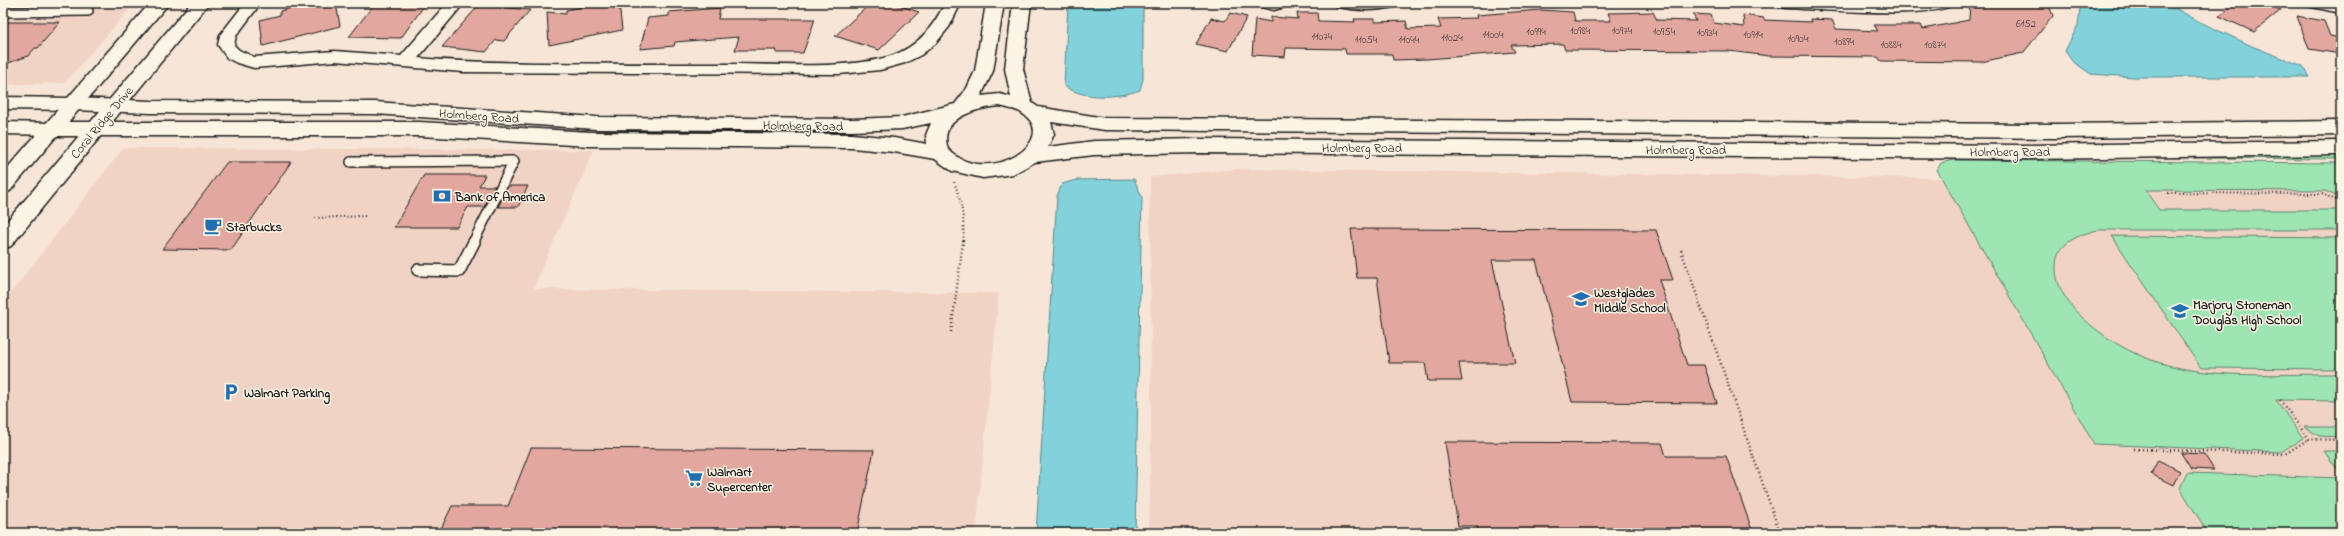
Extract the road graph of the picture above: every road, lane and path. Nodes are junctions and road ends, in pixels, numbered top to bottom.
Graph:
1 (160, 3) edge
2 (200, 3) edge
3 (253, 3) edge
4 (456, 3) edge
5 (954, 3) edge
6 (995, 3) edge
7 (1022, 3) edge
8 (1264, 3) edge
9 (1282, 3) edge
10 (1341, 3) edge
11 (1392, 3) edge
12 (1785, 3) edge
13 (1947, 3) edge
14 (2313, 3) edge
15 (2341, 8) edge
16 (88, 11) dead end
17 (3, 12) edge
18 (406, 61) junction
19 (3, 103) edge
20 (72, 104) junction
21 (114, 106) junction
22 (959, 109) junction
23 (1029, 109) junction
24 (3, 128) edge
25 (2341, 128) edge
26 (52, 129) junction
27 (94, 129) junction
28 (2341, 148) edge
29 (942, 154) junction
30 (1032, 156) junction
31 (351, 162) dead end
32 (952, 178) dead end
33 (3, 186) edge
34 (2168, 193) dead end
35 (2341, 202) edge
36 (366, 216) dead end
37 (316, 218) dead end
38 (3, 241) edge
39 (1681, 250) dead end
40 (418, 270) dead end
41 (951, 332) dead end
42 (2280, 400) dead end
43 (2309, 440) junction
44 (2341, 440) edge
45 (2134, 449) dead end
46 (1780, 533) edge

1 - 20 street
2 - 21 street, Coral Ridge Drive
3 - 18 street
4 - 18 street
5 - 18 street
6 - 22 street
7 - 23 street
8 - 9 street
10 - 11 street
12 - 13 street
14 - 15 street
16 - 17 lane
19 - 20 street, Holmberg Road
20 - 21 street, Holmberg Road
20 - 26 street
21 - 22 street, Holmberg Road
21 - 27 street, Coral Ridge Drive
22 - 23 street
22 - 29 street
23 - 25 street, Holmberg Road
23 - 30 street
24 - 26 street, Holmberg Road
26 - 27 street, Holmberg Road
26 - 33 street
27 - 29 street, Holmberg Road
27 - 38 street, Coral Ridge Drive
28 - 30 street, Holmberg Road
29 - 30 street
31 - 40 lane
32 - 41 path
34 - 35 path
36 - 37 path
39 - 46 path
42 - 43 path
43 - 44 path
43 - 45 path

